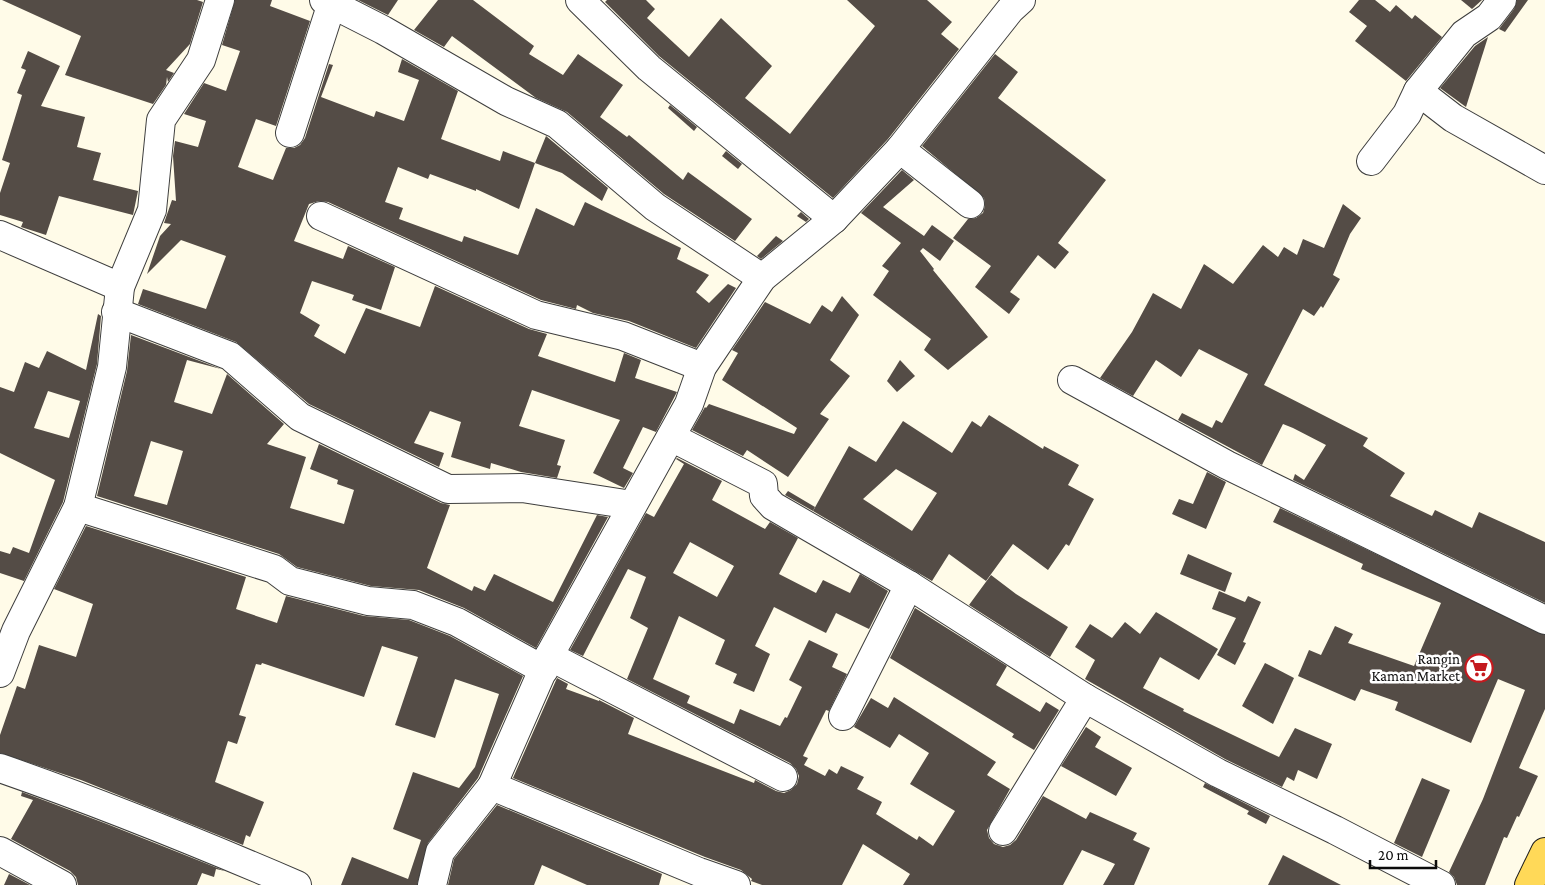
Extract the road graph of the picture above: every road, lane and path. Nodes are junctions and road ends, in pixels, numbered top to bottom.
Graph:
1 (220, 0) edge
2 (580, 0) edge
3 (1502, 0) edge
4 (328, 2) edge
5 (1010, 3) edge
6 (1418, 91) junction
7 (290, 133) dead end
8 (900, 149) junction
9 (1371, 161) dead end
10 (1545, 170) edge
11 (970, 204) dead end
12 (322, 216) dead end
13 (834, 219) junction
14 (0, 235) edge
15 (762, 278) junction
16 (118, 300) junction
17 (702, 367) junction
18 (1072, 380) dead end
19 (671, 437) junction
20 (632, 505) junction
21 (78, 507) junction
22 (909, 585) junction
23 (1545, 620) edge
24 (546, 663) junction
25 (0, 673) edge
26 (1085, 698) junction
27 (843, 716) dead end
28 (0, 768) edge
29 (783, 777) dead end
30 (492, 786) junction
31 (1003, 831) dead end
32 (0, 851) edge
33 (1545, 852) edge
34 (697, 879) edge
35 (62, 885) edge
36 (297, 885) edge
37 (432, 885) edge
38 (736, 885) edge
39 (1441, 885) edge
40 (1529, 885) edge

1 - 16 street
2 - 13 street
3 - 6 street
4 - 7 street
4 - 15 street
5 - 8 street
6 - 9 street
6 - 10 street
8 - 11 street
8 - 13 street
12 - 17 street
13 - 15 street
14 - 16 street
15 - 17 street
16 - 20 street
16 - 21 street
17 - 19 street
18 - 23 street
19 - 20 street
19 - 22 street
20 - 24 street
21 - 24 street
21 - 25 street
22 - 26 street
22 - 27 street
24 - 29 street
24 - 30 street
26 - 31 street
26 - 39 street
28 - 36 street
30 - 34 street
30 - 37 street
32 - 35 street
33 - 40 main road
34 - 38 street

